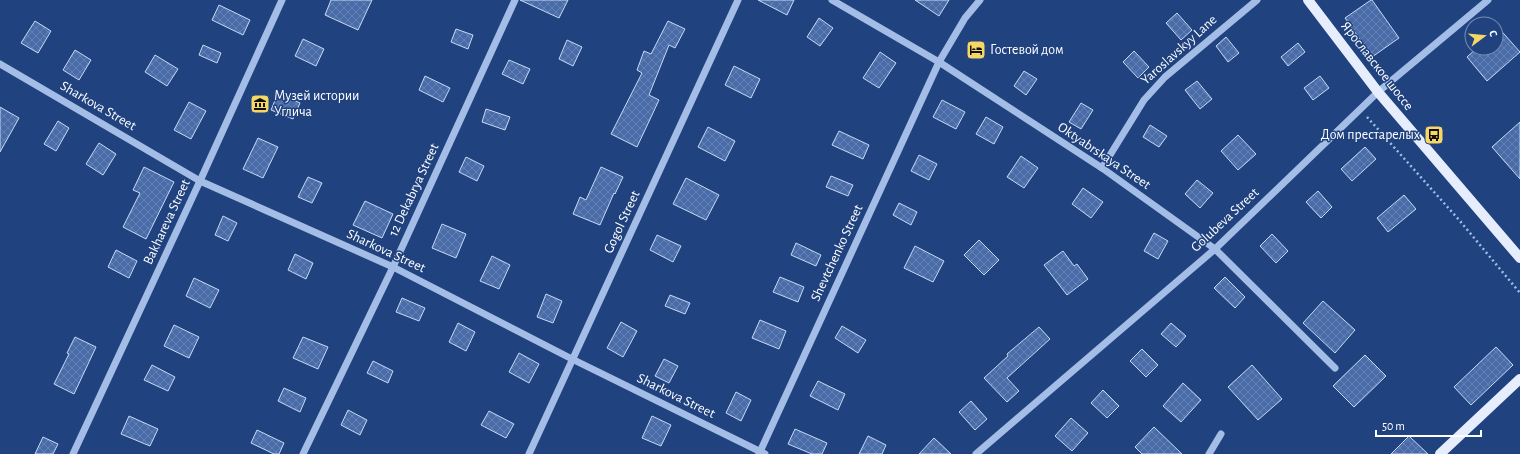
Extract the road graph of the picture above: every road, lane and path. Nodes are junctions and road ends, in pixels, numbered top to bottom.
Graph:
1 (282, 0) edge
2 (515, 0) edge
3 (738, 0) edge
4 (832, 0) edge
5 (980, 0) edge
6 (1257, 0) edge
7 (1308, 0) edge
8 (1488, 0) edge
9 (940, 62) junction
10 (0, 64) edge
11 (1378, 92) junction
12 (1360, 109) junction
13 (1102, 168) junction
14 (200, 181) junction
15 (1215, 249) junction
16 (1520, 258) edge
17 (393, 267) junction
18 (1520, 293) edge
19 (572, 359) junction
20 (1335, 368) dead end
21 (1520, 379) edge
22 (1221, 434) dead end
23 (761, 453) edge
24 (73, 454) edge
25 (303, 454) edge
26 (528, 454) edge
27 (976, 454) edge
28 (1209, 454) edge
29 (1440, 454) edge

1 - 14 street, Bakhareva Street
2 - 17 street, 12 Dekabrya Street
3 - 19 street, Gogol Street
4 - 9 street, Oktyabrskaya Street
5 - 9 street, Shevtchenko Street
6 - 13 street, Yaroslavskyy Lane
7 - 11 main road, Ярославское шоссе
8 - 11 street, Golubeva Street
9 - 13 street, Oktyabrskaya Street
9 - 23 street, Shevtchenko Street
10 - 14 street, Sharkova Street
11 - 12 street, Golubeva Street
11 - 16 main road, Ярославское шоссе
12 - 15 street, Golubeva Street
12 - 18 path
13 - 15 street, Oktyabrskaya Street
14 - 17 street, Sharkova Street
14 - 24 street, Bakhareva Street
15 - 20 street, Oktyabrskaya Street
15 - 27 street, Golubeva Street
17 - 19 street, Sharkova Street
17 - 25 street, 12 Dekabrya Street
19 - 23 street, Sharkova Street
19 - 26 street, Gogol Street
21 - 29 main road
22 - 28 street

